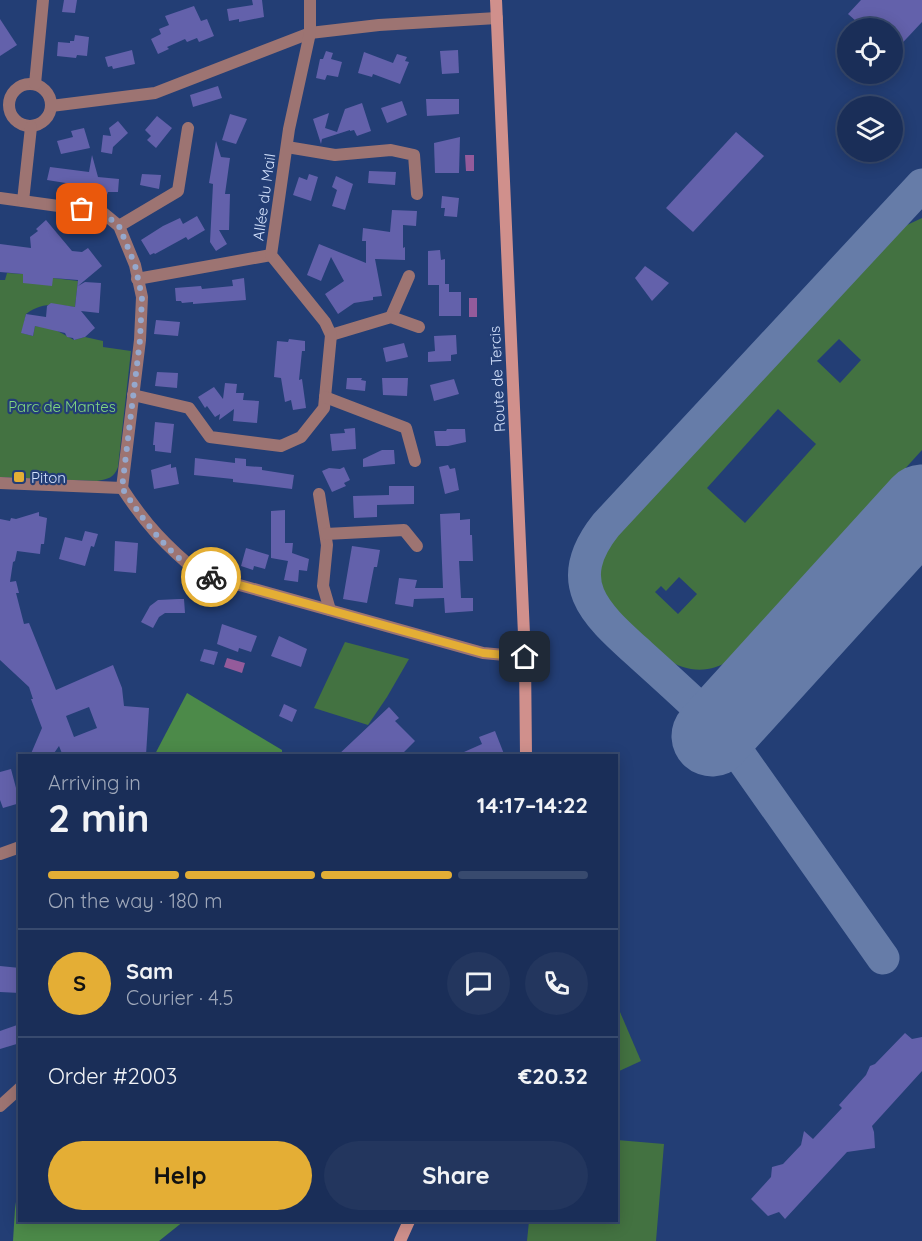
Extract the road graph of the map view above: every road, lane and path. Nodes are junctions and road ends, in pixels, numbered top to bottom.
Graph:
1 (43, 0) edge
2 (309, 0) edge
3 (496, 0) edge
4 (496, 18) junction
5 (310, 33) junction
6 (35, 84) junction
7 (4, 105) edge
8 (51, 106) junction
9 (31, 127) junction
10 (188, 128) dead end
11 (286, 147) junction
12 (417, 194) dead end
13 (0, 198) edge
14 (23, 201) junction
15 (119, 226) junction
16 (271, 255) junction
17 (409, 276) dead end
18 (137, 279) junction
19 (392, 317) junction
20 (419, 327) dead end
21 (332, 335) junction
22 (133, 395) junction
23 (325, 397) junction
24 (415, 461) dead end
25 (0, 483) edge
26 (122, 488) junction
27 (319, 494) dead end
28 (326, 534) junction
29 (417, 546) dead end
30 (330, 610) junction
31 (525, 657) junction
32 (526, 754) edge
33 (18, 848) edge
34 (0, 854) edge
35 (18, 1090) edge
36 (0, 1106) edge
37 (409, 1222) edge
38 (400, 1241) edge

1 - 6 street
2 - 5 street, Allée du Mail
3 - 4 main road, Route de Tercis
4 - 5 street
4 - 31 main road, Route de Tercis
5 - 8 street
5 - 11 street, Allée du Mail
6 - 7 street
6 - 8 street
7 - 9 street
8 - 9 street
9 - 14 street
10 - 15 street
11 - 12 street
11 - 16 street, Allée du Mail
13 - 14 street
14 - 15 street
15 - 18 street
16 - 18 street
16 - 21 street, Allée du Mail
17 - 19 street
18 - 22 street
19 - 20 street
19 - 21 street
21 - 23 street
22 - 23 street
22 - 26 street
23 - 24 street
25 - 26 street
26 - 30 street
27 - 28 street
28 - 29 street
28 - 30 street
30 - 31 street
31 - 32 main road, Route de Tercis
33 - 34 street
35 - 36 street
37 - 38 main road

